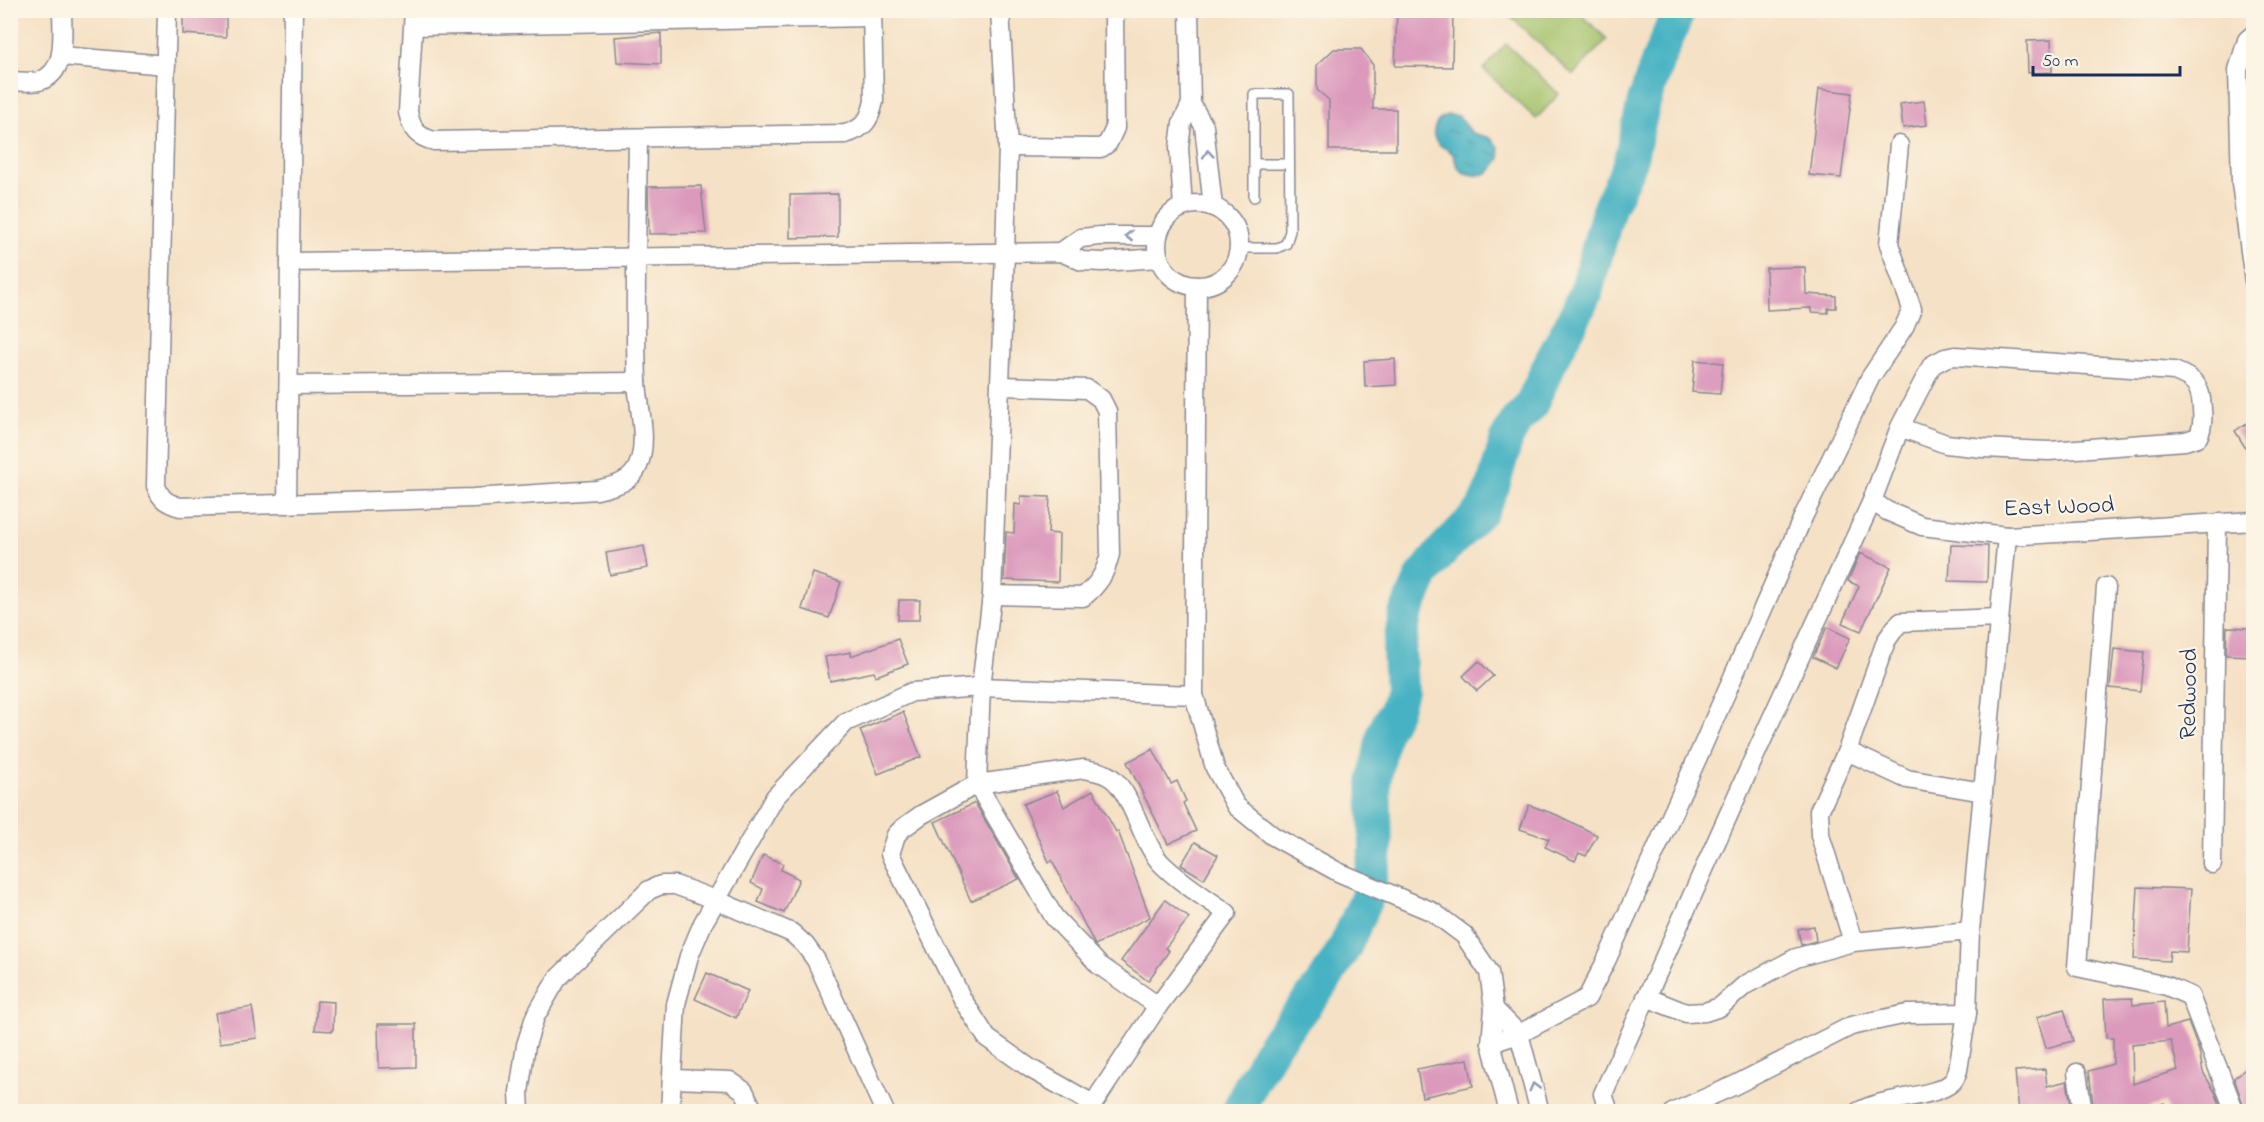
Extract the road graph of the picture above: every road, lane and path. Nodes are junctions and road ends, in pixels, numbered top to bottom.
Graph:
1 (62, 10) edge
2 (167, 10) edge
3 (293, 10) edge
4 (1000, 10) edge
5 (1114, 10) edge
6 (1189, 10) edge
7 (872, 14) edge
8 (414, 18) edge
9 (2253, 34) edge
10 (61, 56) junction
11 (166, 65) junction
12 (10, 81) edge
13 (1191, 104) junction
14 (638, 138) junction
15 (1899, 145) dead end
16 (1008, 147) junction
17 (1255, 164) junction
18 (1289, 164) junction
19 (1254, 197) dead end
20 (1183, 207) junction
21 (1213, 207) junction
22 (1158, 236) junction
23 (1239, 248) junction
24 (1005, 252) junction
25 (1061, 252) junction
26 (637, 256) junction
27 (1159, 258) junction
28 (290, 262) junction
29 (2253, 281) edge
30 (1197, 286) junction
31 (637, 382) junction
32 (289, 385) junction
33 (1001, 386) junction
34 (1900, 427) junction
35 (1872, 501) junction
36 (287, 504) junction
37 (2253, 521) edge
38 (2217, 525) junction
39 (2007, 536) junction
40 (2106, 587) dead end
41 (992, 595) junction
42 (1999, 618) junction
43 (981, 687) junction
44 (1194, 695) junction
45 (1847, 751) junction
46 (977, 784) junction
47 (1983, 792) junction
48 (2211, 864) dead end
49 (716, 900) junction
50 (1970, 931) junction
51 (1853, 942) junction
52 (1646, 997) junction
53 (1158, 1006) junction
54 (1494, 1009) junction
55 (1967, 1013) junction
56 (1519, 1034) junction
57 (1491, 1043) junction
58 (2077, 1073) dead end
59 (673, 1079) junction
60 (1090, 1108) edge
61 (520, 1112) edge
62 (670, 1112) edge
63 (754, 1112) edge
64 (885, 1112) edge
65 (1509, 1112) edge
66 (1540, 1112) edge
67 (1609, 1112) edge
68 (1674, 1112) edge
69 (1858, 1112) edge
70 (2083, 1112) edge
71 (2235, 1112) edge

1 - 10 street
2 - 11 street
3 - 28 street
4 - 16 street
5 - 16 street
6 - 13 street
7 - 8 street
7 - 14 street
8 - 14 street
9 - 29 street
10 - 11 street
10 - 12 street
11 - 36 street
13 - 20 street
21 -> 13 street
14 - 26 street
15 - 56 street
16 - 24 street
17 - 18 lane
17 - 18 lane
17 - 19 lane
18 - 23 lane
20 - 21 street
20 - 22 street
21 - 23 street
22 -> 25 street
22 - 27 street
23 - 30 street
24 - 25 street
24 - 26 street
24 - 33 street
25 - 27 street
26 - 28 street
26 - 31 street
27 - 30 street
28 - 32 street
30 - 44 street
31 - 32 street
31 - 36 street
32 - 36 street
33 - 41 street
33 - 41 street
34 - 34 street
34 - 35 street
35 - 39 street, East Wood
35 - 52 street
37 - 38 street, East Wood
38 - 39 street, East Wood
38 - 48 street, Redwood
39 - 42 street
40 - 71 street
41 - 43 street
42 - 45 street
42 - 47 street
43 - 44 street
43 - 46 street
43 - 49 street
44 - 54 street
45 - 47 street
45 - 51 street
46 - 53 street
46 - 53 street
46 - 60 street
47 - 50 street
49 - 59 street
49 - 61 street
49 - 64 street
50 - 51 street
50 - 55 street
51 - 52 street
52 - 67 street
53 - 60 street
54 - 56 street
54 - 57 street
55 - 68 street
55 - 69 street
56 - 57 street
66 -> 56 street
57 - 65 street
58 - 70 street
59 - 62 street
59 - 63 street

